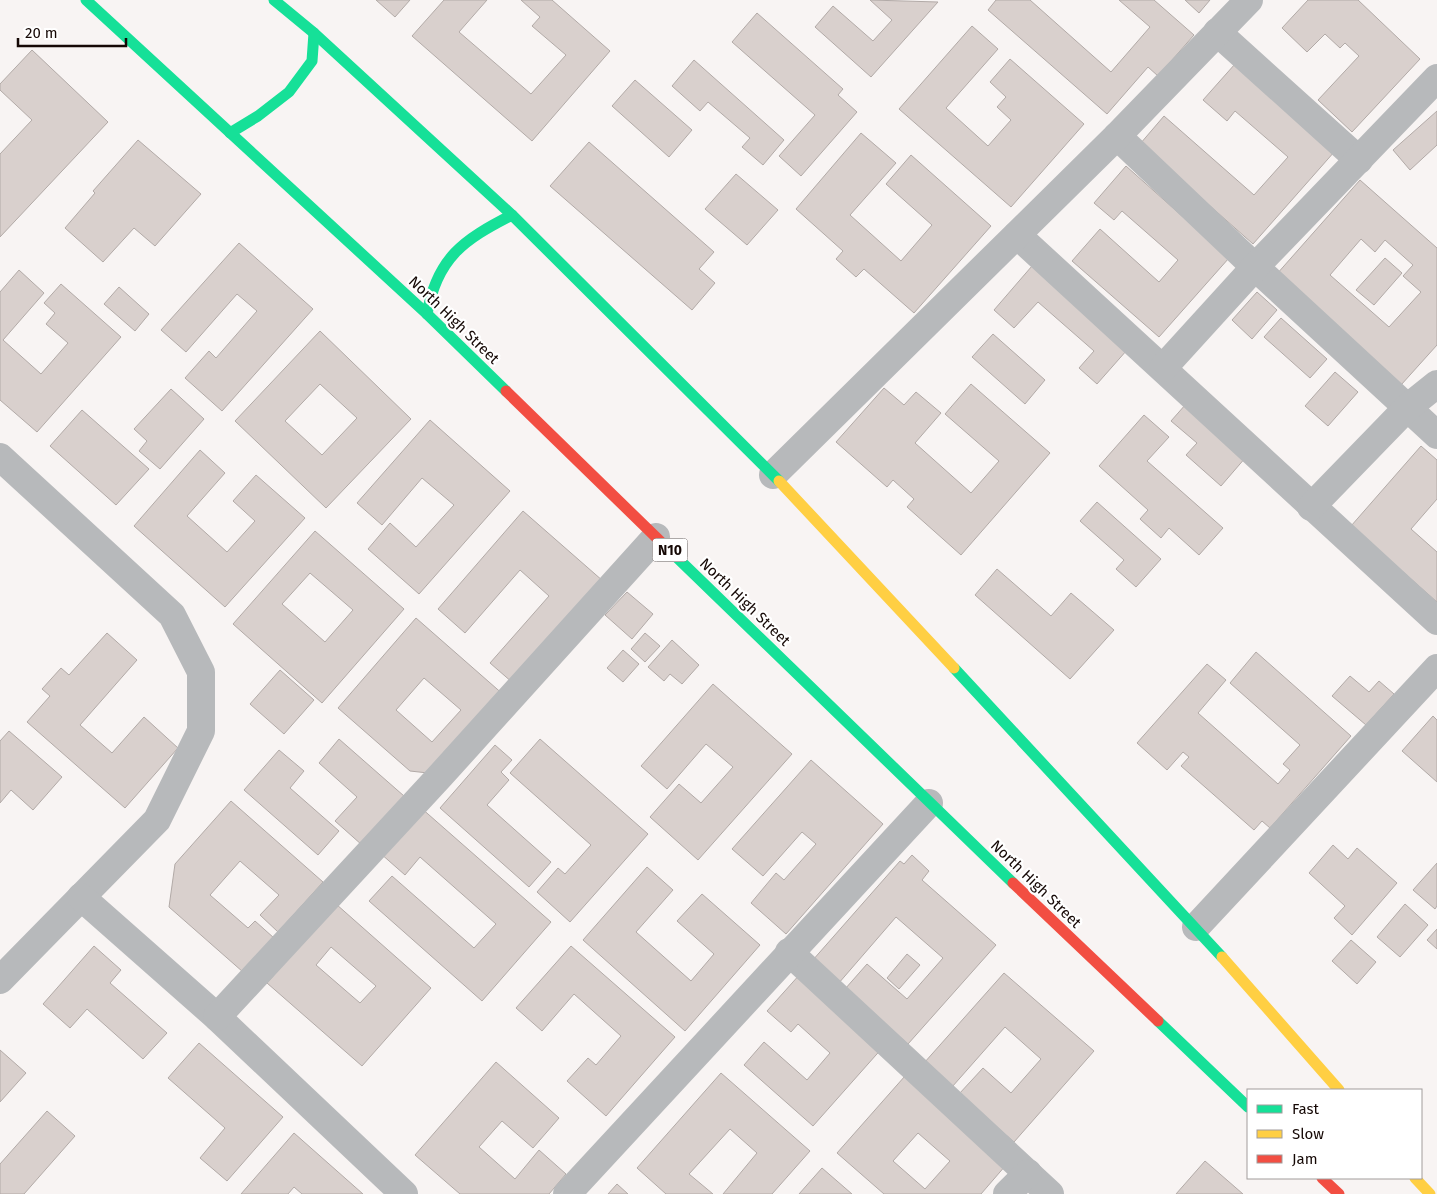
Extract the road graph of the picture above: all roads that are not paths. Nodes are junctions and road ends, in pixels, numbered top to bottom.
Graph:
1 (86, 0) edge
2 (274, 0) edge
3 (1249, 0) edge
4 (1217, 32) junction
5 (314, 33) junction
6 (1437, 78) edge
7 (230, 134) junction
8 (1117, 136) junction
9 (1359, 160) junction
10 (512, 215) junction
11 (1017, 235) junction
12 (1255, 267) junction
13 (427, 314) junction
14 (1163, 368) junction
15 (1437, 384) edge
16 (1407, 408) junction
17 (1437, 435) edge
18 (0, 458) edge
19 (773, 475) junction
20 (1311, 507) junction
21 (656, 536) junction
22 (1437, 621) edge
23 (1437, 668) edge
24 (929, 802) junction
25 (81, 897) junction
26 (1196, 927) junction
27 (789, 952) junction
28 (0, 980) edge
29 (217, 1017) junction
30 (1338, 1089) edge
31 (1247, 1106) edge
32 (1028, 1173) junction
33 (1323, 1179) edge
34 (1416, 1179) edge
35 (404, 1194) edge
36 (566, 1194) edge
37 (1007, 1194) edge
38 (1050, 1194) edge
39 (1339, 1194) edge
40 (1430, 1194) edge

1 - 7 highway, North High Street / N10
2 - 5 highway
3 - 4 street
4 - 8 street
4 - 9 street
5 - 7 highway
5 - 10 highway
6 - 9 street
7 - 13 highway, North High Street / N10
8 - 11 street
8 - 12 street
9 - 12 street
10 - 13 highway
10 - 19 highway
11 - 14 street
11 - 19 street
12 - 14 street
12 - 16 street
13 - 21 highway, North High Street / N10
14 - 20 street
15 - 16 street
16 - 17 street
16 - 20 street
18 - 25 street
19 - 26 highway
20 - 22 street
21 - 24 highway, North High Street / N10
21 - 29 street
23 - 26 street
24 - 27 street
24 - 31 highway, North High Street / N10
25 - 28 street
25 - 29 street
26 - 30 highway
27 - 32 street
27 - 36 street
29 - 35 street
32 - 37 street
32 - 38 street
33 - 39 highway
34 - 40 highway

